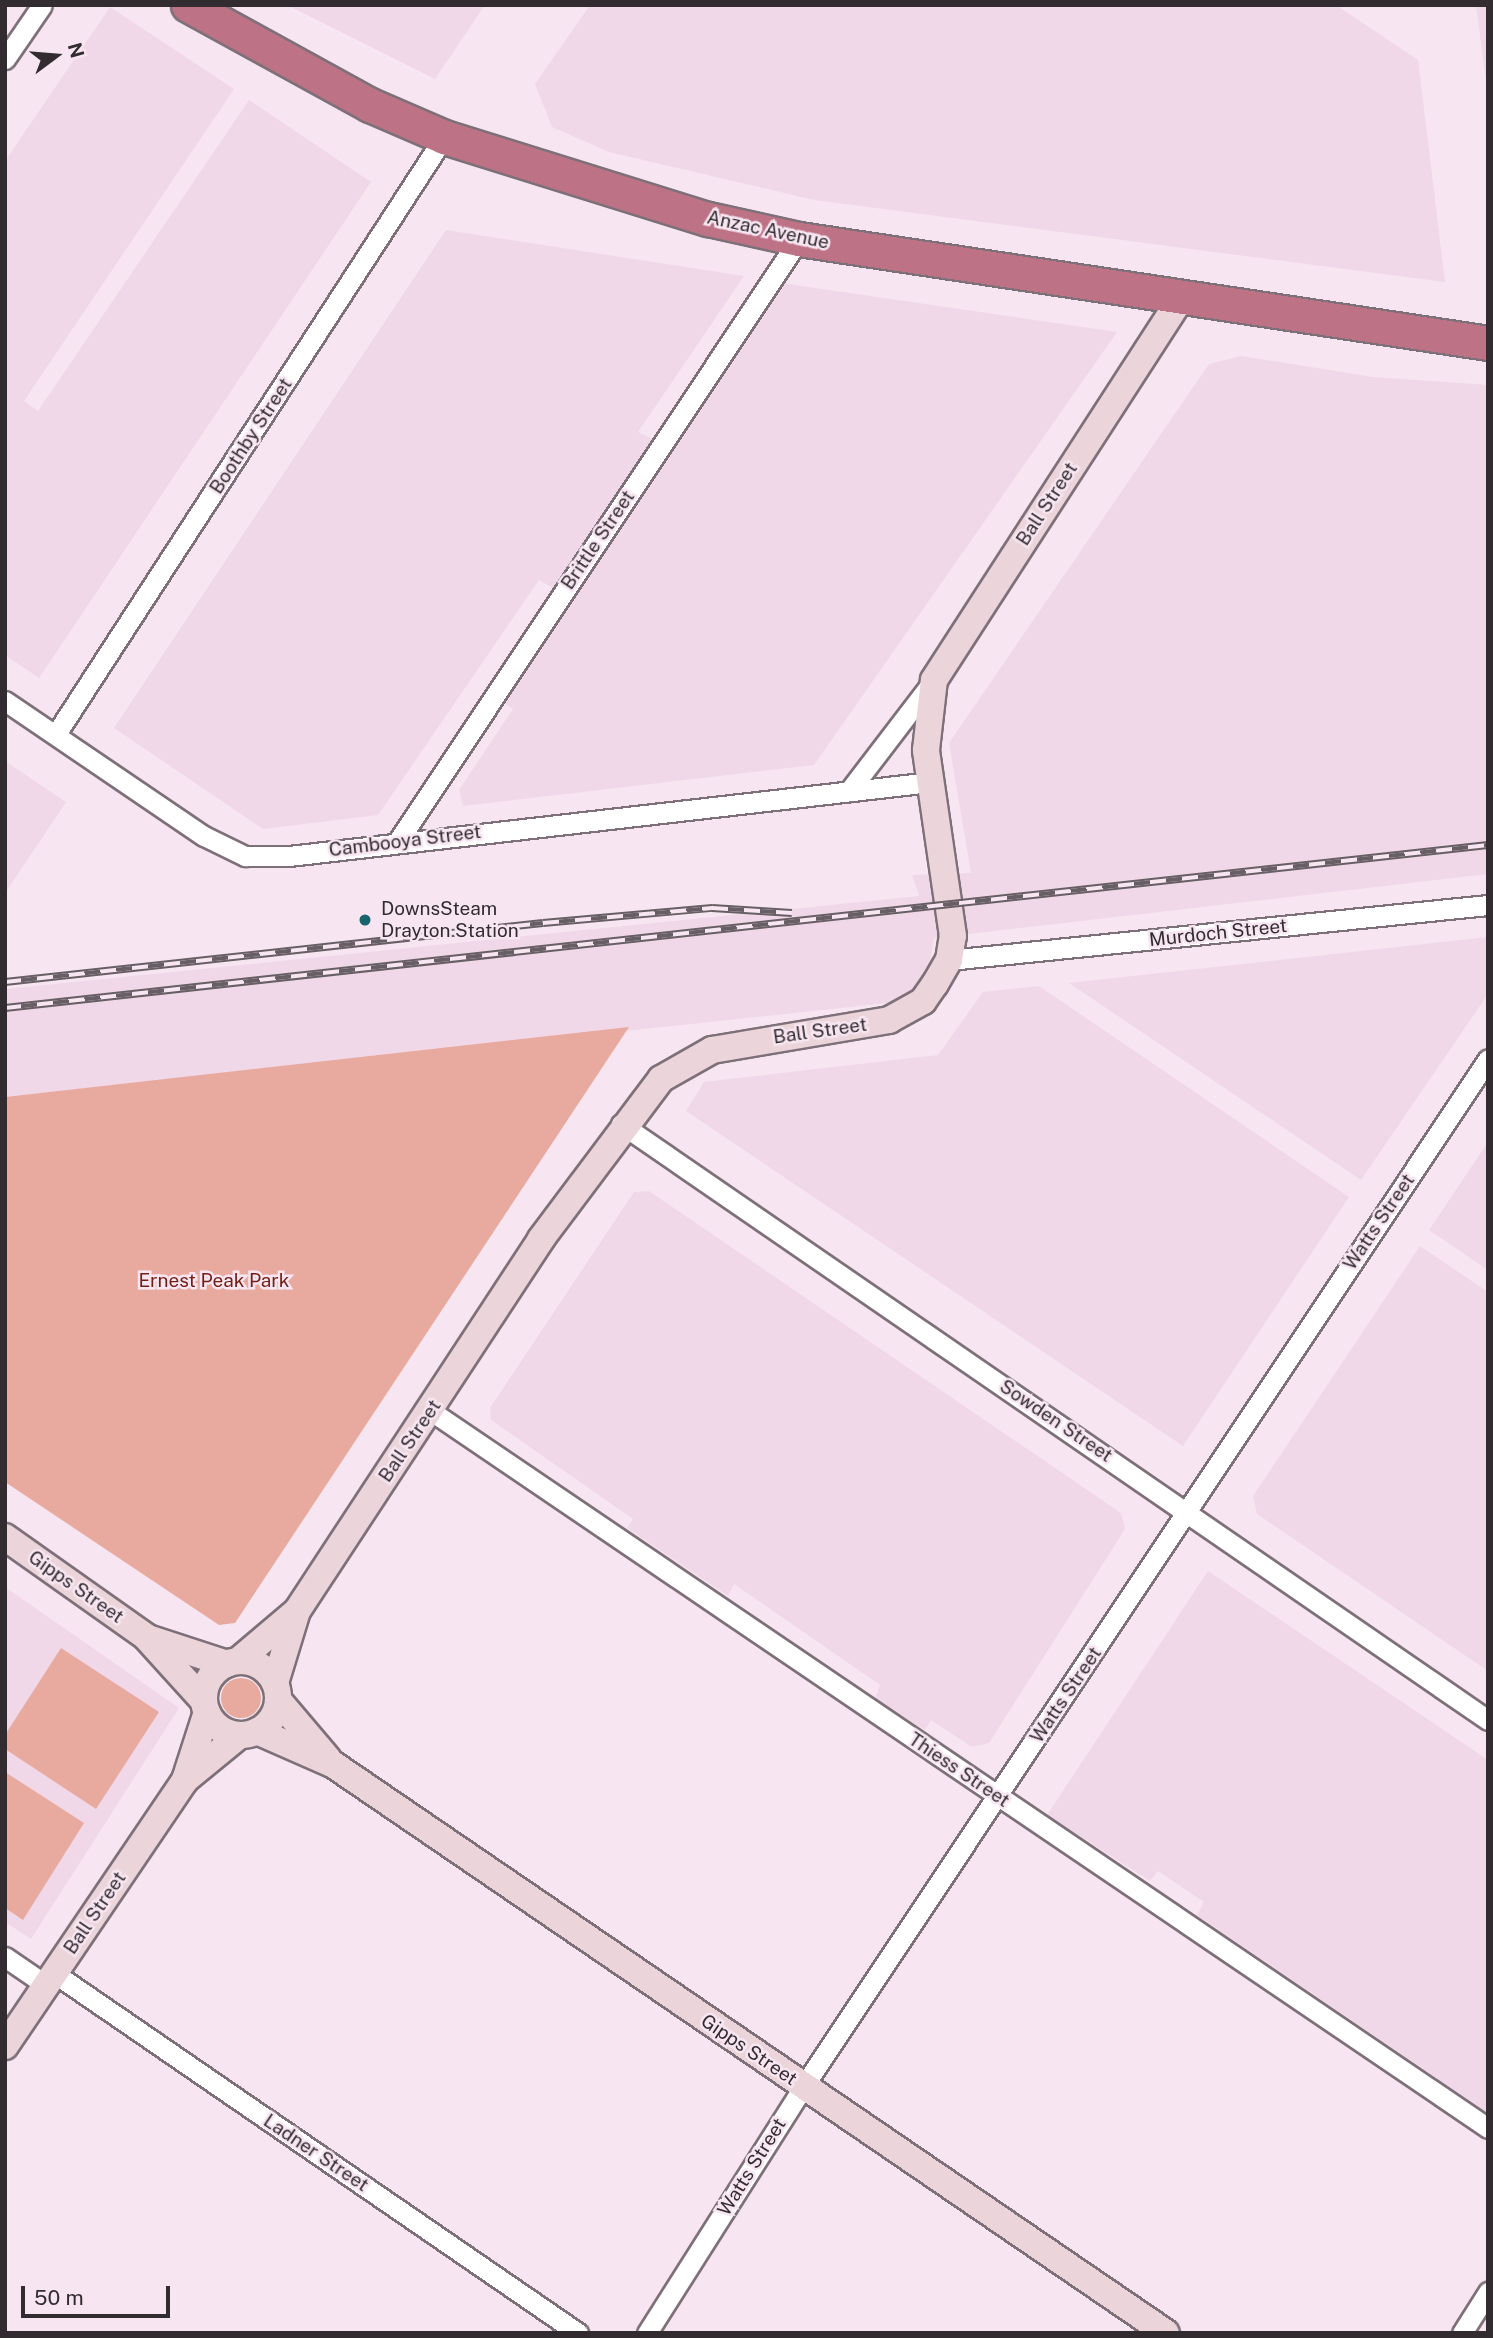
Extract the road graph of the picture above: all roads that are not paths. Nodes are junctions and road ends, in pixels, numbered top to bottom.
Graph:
1 (41, 5) edge
2 (188, 5) edge
3 (5, 59) edge
4 (444, 137) junction
5 (799, 239) junction
6 (1182, 297) junction
7 (1488, 326) edge
8 (1386, 327) junction
9 (1488, 343) edge
10 (934, 680) junction
11 (5, 701) edge
12 (56, 734) junction
13 (931, 782) junction
14 (849, 791) junction
15 (398, 841) junction
16 (1488, 905) edge
17 (949, 960) junction
18 (1488, 1059) edge
19 (621, 1124) junction
20 (431, 1411) junction
21 (1188, 1511) junction
22 (5, 1537) edge
23 (296, 1611) junction
24 (146, 1637) junction
25 (232, 1662) junction
26 (276, 1692) junction
27 (206, 1707) junction
28 (1488, 1720) edge
29 (249, 1733) junction
30 (334, 1765) junction
31 (185, 1780) junction
32 (998, 1797) junction
33 (5, 1957) edge
34 (50, 1979) junction
35 (5, 2046) edge
36 (803, 2087) junction
37 (1488, 2129) edge
38 (1488, 2292) edge
39 (578, 2333) edge
40 (647, 2333) edge
41 (1166, 2333) edge
42 (1462, 2333) edge

1 - 3 street
2 - 4 highway, Anzac Avenue
4 - 5 highway, Anzac Avenue
4 - 12 street, Boothby Street
5 - 6 highway, Anzac Avenue
5 - 15 street, Brittle Street
6 - 8 highway, Anzac Avenue
6 - 10 main road, Ball Street
7 - 8 highway, Anzac Avenue
8 - 9 highway, Anzac Avenue
10 - 13 main road, Ball Street
10 - 14 street
11 - 12 street, Cambooya Street
12 - 15 street, Cambooya Street
13 - 14 street, Cambooya Street
13 - 17 main road, Ball Street
14 - 15 street, Cambooya Street
16 - 17 street, Murdoch Street
17 - 19 main road, Ball Street
18 - 21 street, Watts Street
19 - 20 main road, Ball Street
19 - 21 street, Sowden Street
20 - 23 main road, Ball Street
20 - 32 street, Thiess Street
21 - 28 street, Sowden Street
21 - 32 street, Watts Street
22 - 24 main road, Gipps Street
23 - 25 main road, Ball Street
23 - 26 main road, Ball Street
24 - 25 main road, Gipps Street
24 - 27 main road, Gipps Street
25 - 26 main road
25 - 27 main road
26 - 29 main road
26 - 30 main road, Gipps Street
27 - 29 main road
27 - 31 main road, Ball Street
29 - 30 main road, Gipps Street
29 - 31 main road, Ball Street
30 - 36 main road, Gipps Street
31 - 34 main road, Ball Street
32 - 36 street, Watts Street
32 - 37 street, Thiess Street
33 - 34 street, Ladner Street
34 - 35 main road, Ball Street
34 - 39 street, Ladner Street
36 - 40 street, Watts Street
36 - 41 main road, Gipps Street
38 - 42 street

